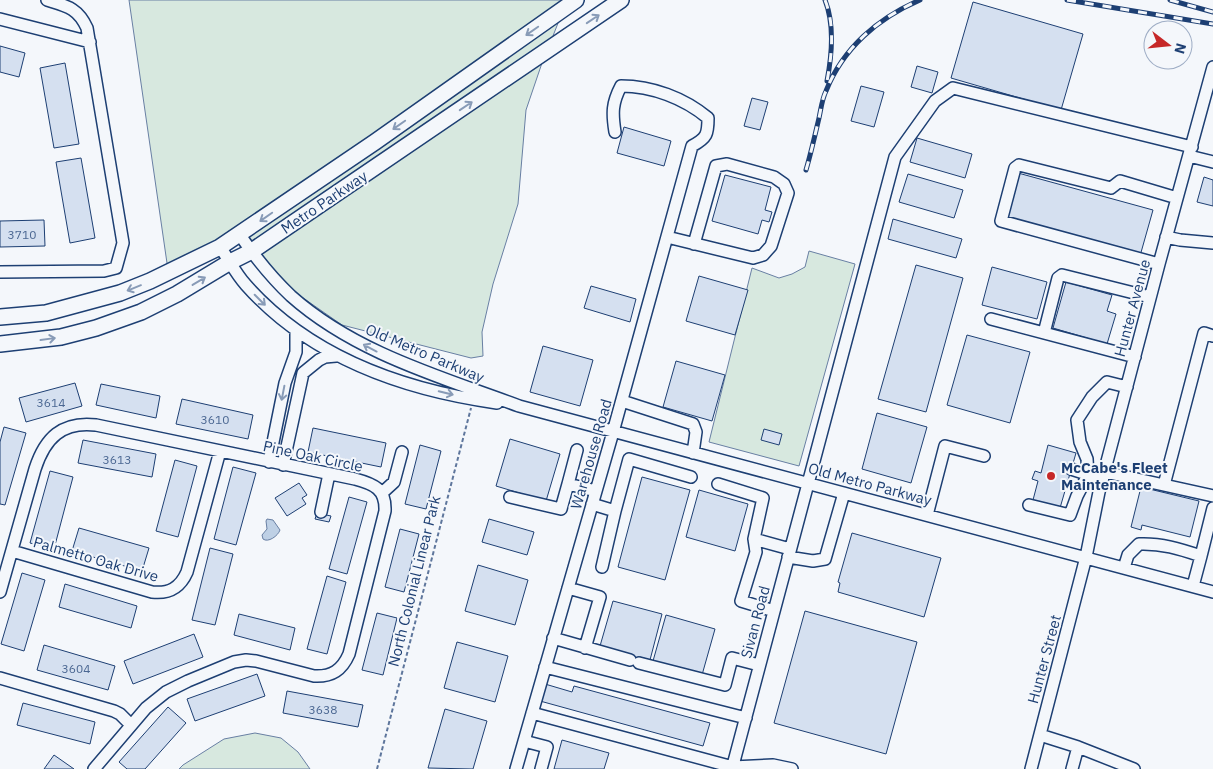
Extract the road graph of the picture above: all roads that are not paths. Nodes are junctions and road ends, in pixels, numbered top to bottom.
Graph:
1 (47, 0) edge
2 (621, 0) edge
3 (574, 1) edge
4 (0, 19) edge
5 (90, 42) junction
6 (1213, 69) edge
7 (615, 132) dead end
8 (1191, 151) junction
9 (1213, 162) edge
10 (1177, 198) junction
11 (240, 235) junction
12 (1166, 236) junction
13 (667, 237) junction
14 (1213, 243) edge
15 (694, 244) junction
16 (220, 247) junction
17 (252, 251) junction
18 (230, 262) junction
19 (1159, 264) junction
20 (0, 272) edge
21 (1150, 297) junction
22 (0, 317) edge
23 (992, 319) dead end
24 (296, 330) junction
25 (1044, 333) junction
26 (1213, 336) edge
27 (0, 344) edge
28 (336, 356) junction
29 (1135, 357) junction
30 (289, 370) junction
31 (303, 373) junction
32 (432, 374) junction
33 (395, 380) junction
34 (1127, 387) junction
35 (622, 401) junction
36 (519, 406) junction
37 (276, 429) junction
38 (290, 432) junction
39 (613, 432) junction
40 (577, 450) dead end
41 (220, 451) junction
42 (402, 452) dead end
43 (693, 453) junction
44 (984, 456) dead end
45 (269, 462) junction
46 (283, 465) junction
47 (1071, 469) dead end
48 (329, 474) junction
49 (1088, 474) junction
50 (1104, 476) junction
51 (691, 477) dead end
52 (808, 483) junction
53 (568, 484) junction
54 (718, 484) dead end
55 (1164, 485) junction
56 (596, 491) junction
57 (382, 493) junction
58 (844, 493) junction
59 (1213, 496) edge
60 (510, 497) dead end
61 (592, 504) junction
62 (1028, 505) dead end
63 (1213, 508) edge
64 (615, 511) junction
65 (322, 512) dead end
66 (927, 515) junction
67 (754, 539) junction
68 (12, 551) junction
69 (789, 553) junction
70 (1201, 556) junction
71 (1086, 557) junction
72 (602, 567) dead end
73 (1124, 568) junction
74 (1193, 586) junction
75 (568, 588) junction
76 (0, 592) edge
77 (1213, 592) edge
78 (774, 610) junction
79 (553, 638) junction
80 (585, 648) junction
81 (760, 665) junction
82 (545, 667) junction
83 (0, 678) edge
84 (532, 713) junction
85 (746, 718) junction
86 (130, 726) junction
87 (1040, 735) junction
88 (524, 741) junction
89 (1078, 747) junction
90 (732, 768) edge
91 (94, 769) edge
92 (516, 769) edge
93 (541, 769) edge
94 (792, 769) edge
95 (1031, 769) edge
96 (1072, 769) edge
97 (1134, 769) edge

1 - 5 street
17 -> 2 main road, Metro Parkway
3 -> 11 main road, Metro Parkway
4 - 5 street
5 - 20 street
6 - 8 street, Hunter Avenue
7 - 13 street, Warehouse Road
8 - 9 street, Sivan Road
8 - 10 street, Hunter Avenue
8 - 52 street, Sivan Road
10 - 12 street, Hunter Avenue
10 - 19 street
11 - 16 main road, Metro Parkway
11 - 17 street, Old Metro Parkway
12 - 14 street
12 - 19 street, Hunter Avenue
13 - 15 street
13 - 35 street, Warehouse Road
15 - 15 street
16 - 18 street, Old Metro Parkway
16 -> 22 main road, Metro Parkway
17 - 18 main road, Metro Parkway
32 -> 17 street, Old Metro Parkway
18 -> 24 street, Old Metro Parkway
27 -> 18 main road, Metro Parkway
19 - 21 street, Hunter Avenue
21 - 25 street
21 - 29 street, Hunter Avenue
23 - 25 street
24 - 28 street, Old Metro Parkway
24 - 30 street
25 - 29 street
26 - 55 street
28 - 31 street
28 - 33 street, Old Metro Parkway
29 - 34 street, Hunter Avenue
30 - 31 street
30 -> 37 street
31 - 38 street
32 - 33 street
32 - 36 street, Old Metro Parkway
33 -> 36 street, Old Metro Parkway
34 - 49 street
34 - 50 street, Hunter Avenue
35 - 39 street, Warehouse Road
35 - 43 street
36 - 39 street, Old Metro Parkway
37 - 38 street
37 - 45 street
38 - 46 street
39 - 43 street, Old Metro Parkway
39 - 56 street, Warehouse Road
40 - 53 street
41 - 45 street, Pine Oak Circle
41 - 68 street, Pine Oak Circle
41 - 68 street, Palmetto Oak Drive
42 - 57 street
43 - 52 street, Old Metro Parkway
44 - 66 street
45 - 46 street, Pine Oak Circle
46 - 48 street, Pine Oak Circle
47 - 49 street
48 - 57 street, Pine Oak Circle
48 - 65 street
49 - 50 street
49 - 62 street
50 - 55 street
50 - 71 street, Hunter Avenue
51 - 64 street
52 - 58 street, Old Metro Parkway
52 - 69 street, Sivan Road
53 - 56 street
53 - 60 street
54 - 67 street
55 - 59 street
56 - 61 street, Warehouse Road
57 - 86 street
58 - 66 street, Old Metro Parkway
58 - 69 street
61 - 64 street
61 - 75 street, Warehouse Road
63 - 70 street
64 - 72 street
66 - 71 street, Old Metro Parkway
67 - 69 street
67 - 78 street
68 - 76 street, Pine Oak Circle
69 - 78 street, Sivan Road
70 - 73 street
70 - 74 street
71 - 73 street, Old Metro Parkway
71 - 87 street, Hunter Street
73 - 74 street, Old Metro Parkway
74 - 77 street, Old Metro Parkway
75 - 79 street, Warehouse Road
75 - 80 street
78 - 81 street, Sivan Road
79 - 80 street
79 - 82 street, Warehouse Road
80 - 81 street
81 - 85 street, Sivan Road
82 - 84 street, Warehouse Road
82 - 85 street
83 - 86 street
84 - 88 street, Warehouse Road
84 - 90 street
85 - 90 street, Sivan Road
86 - 91 street
87 - 89 street
87 - 95 street, Hunter Street
88 - 92 street, Warehouse Road
88 - 93 street
89 - 96 street
89 - 97 street
90 - 94 street

